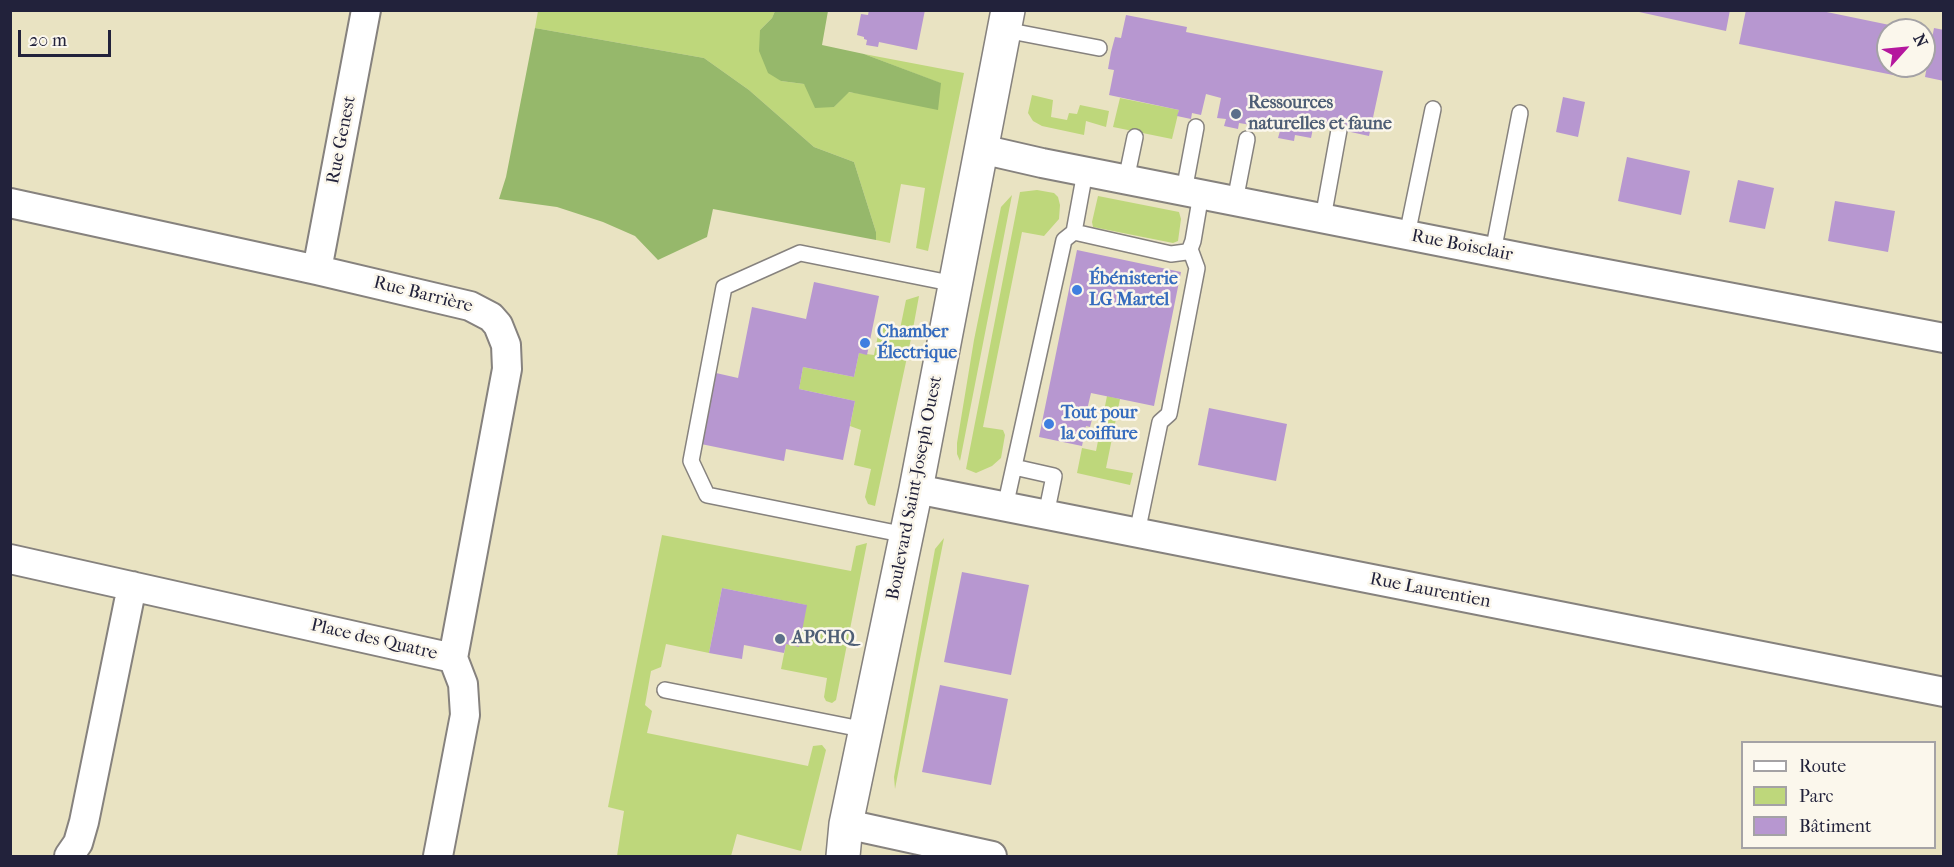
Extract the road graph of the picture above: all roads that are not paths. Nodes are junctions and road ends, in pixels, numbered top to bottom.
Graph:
1 (366, 10) edge
2 (1006, 20) edge
3 (1099, 48) dead end
4 (1433, 110) dead end
5 (1520, 113) dead end
6 (1196, 127) dead end
7 (1339, 130) dead end
8 (1135, 137) dead end
9 (1247, 139) dead end
10 (981, 149) junction
11 (1085, 172) junction
12 (1126, 180) junction
13 (1193, 193) junction
14 (1235, 201) junction
15 (10, 203) edge
16 (1323, 218) junction
17 (1074, 232) junction
18 (1407, 235) junction
19 (1190, 249) junction
20 (1493, 252) junction
21 (317, 270) junction
22 (955, 284) junction
23 (1944, 338) edge
24 (1014, 467) junction
25 (916, 489) junction
26 (1005, 507) junction
27 (1046, 515) junction
28 (1137, 533) junction
29 (906, 535) junction
30 (10, 559) edge
31 (132, 586) junction
32 (453, 658) junction
33 (665, 690) dead end
34 (1944, 693) edge
35 (866, 730) junction
36 (846, 824) junction
37 (945, 852) edge
38 (69, 856) edge
39 (438, 856) edge
40 (837, 856) edge
41 (843, 856) edge
42 (992, 856) edge

1 - 21 street, Rue Genest
2 - 3 lane
2 - 10 main road, Boulevard Saint-Joseph Ouest
4 - 18 lane
5 - 20 lane
6 - 13 lane
7 - 16 lane
8 - 12 lane
9 - 14 lane
10 - 11 street, Rue Boisclair
10 - 22 main road, Boulevard Saint-Joseph Ouest
11 - 12 street, Rue Boisclair
11 - 17 lane
12 - 13 street, Rue Boisclair
13 - 14 street, Rue Boisclair
13 - 19 lane
14 - 16 street, Rue Boisclair
15 - 21 street, Rue Barrière
16 - 18 street, Rue Boisclair
17 - 19 lane
17 - 24 lane
18 - 20 street, Rue Boisclair
19 - 28 lane
20 - 23 street, Rue Boisclair
21 - 32 street, Rue Barrière
22 - 25 main road, Boulevard Saint-Joseph Ouest
22 - 29 lane
24 - 26 lane
24 - 27 lane
25 - 26 street, Rue Laurentien
25 - 29 main road, Boulevard Saint-Joseph Ouest
26 - 27 street, Rue Laurentien
27 - 28 street, Rue Laurentien
28 - 34 street, Rue Laurentien
29 - 35 main road, Boulevard Saint-Joseph Ouest
30 - 31 street, Place des Quatre
31 - 32 street, Place des Quatre
31 - 38 street
32 - 39 street, Place des Quatre
33 - 35 lane
35 - 36 main road, Boulevard Saint-Joseph Ouest
36 - 37 street
36 - 40 main road, Boulevard Saint-Joseph Ouest
36 - 41 main road, Boulevard Saint-Joseph Ouest
37 - 42 street

